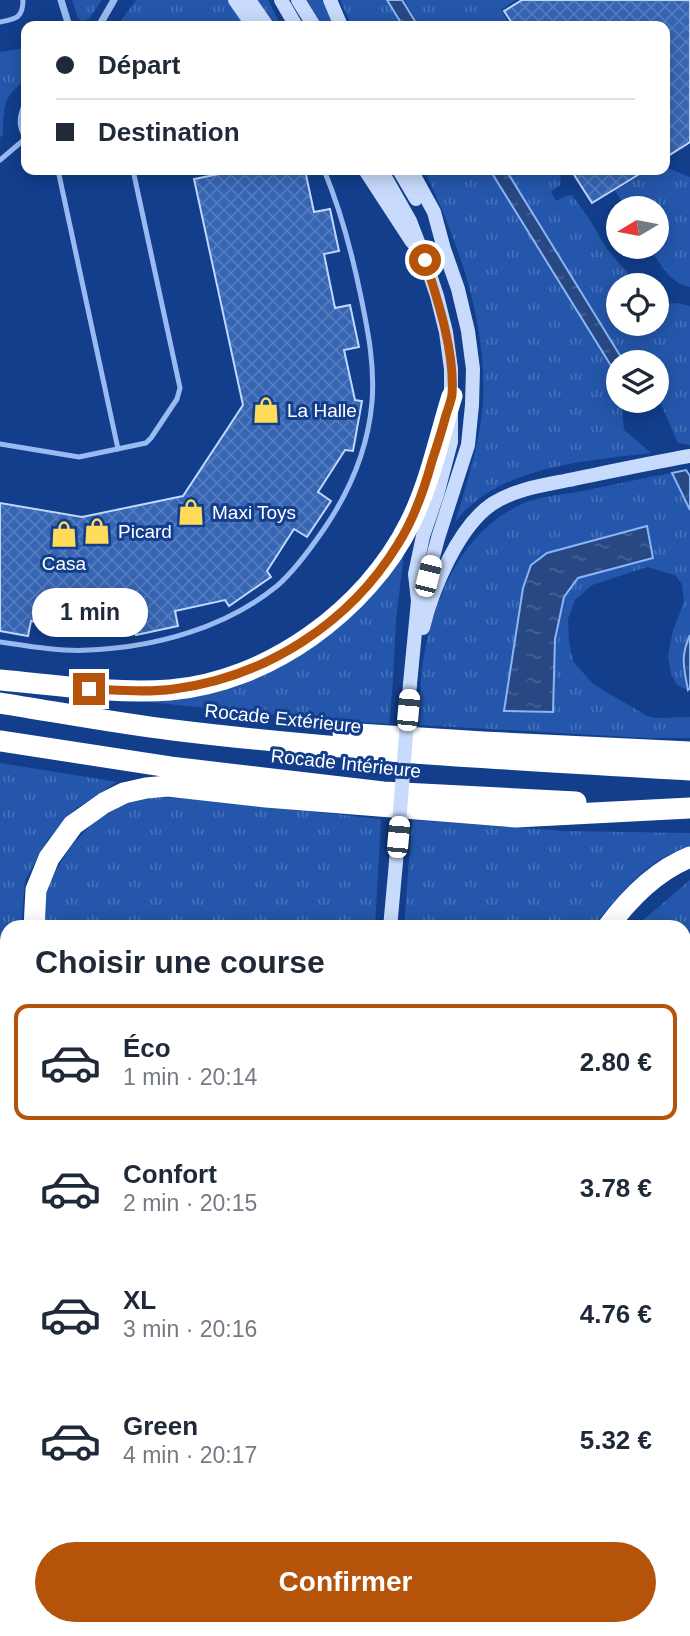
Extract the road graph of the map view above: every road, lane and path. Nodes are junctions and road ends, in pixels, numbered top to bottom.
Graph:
1 (23, 0) edge
2 (61, 0) edge
3 (114, 0) edge
4 (235, 0) edge
5 (249, 0) edge
6 (281, 0) edge
7 (298, 0) edge
8 (330, 0) edge
9 (67, 21) edge
10 (102, 21) edge
11 (250, 21) edge
12 (264, 21) edge
13 (293, 21) edge
14 (311, 21) edge
15 (339, 21) edge
16 (0, 22) edge
17 (21, 142) edge
18 (0, 160) edge
19 (59, 175) edge
20 (134, 175) edge
21 (326, 175) edge
22 (368, 175) edge
23 (383, 175) edge
24 (402, 175) edge
25 (414, 175) edge
26 (444, 249) junction
27 (425, 260) junction
28 (452, 396) junction
29 (0, 443) edge
30 (118, 449) junction
31 (690, 456) edge
32 (418, 601) junction
33 (0, 642) edge
34 (0, 680) edge
35 (410, 684) junction
36 (0, 703) edge
37 (0, 741) edge
38 (271, 741) junction
39 (690, 752) edge
40 (690, 770) edge
41 (690, 808) edge
42 (690, 857) edge
43 (34, 920) edge
44 (391, 920) edge
45 (613, 920) edge

1 - 16 lane
2 - 9 street
3 - 10 street
4 - 11 main road
5 - 12 main road
6 - 13 main road
7 - 14 main road
8 - 15 main road
17 - 18 lane
19 - 30 lane
20 - 30 lane
21 - 33 lane
22 - 27 main road
23 - 27 main road
24 - 26 main road
25 - 26 main road
26 - 32 main road
27 - 28 main road
28 - 32 main road
28 - 34 highway
29 - 30 lane
31 - 35 main road
32 - 35 main road
35 - 44 main road, bridge
36 - 38 highway, Rocade Extérieure
37 - 41 highway, Rocade Intérieure
38 - 39 highway
38 - 40 highway, Rocade Extérieure
41 - 43 highway
42 - 45 highway

